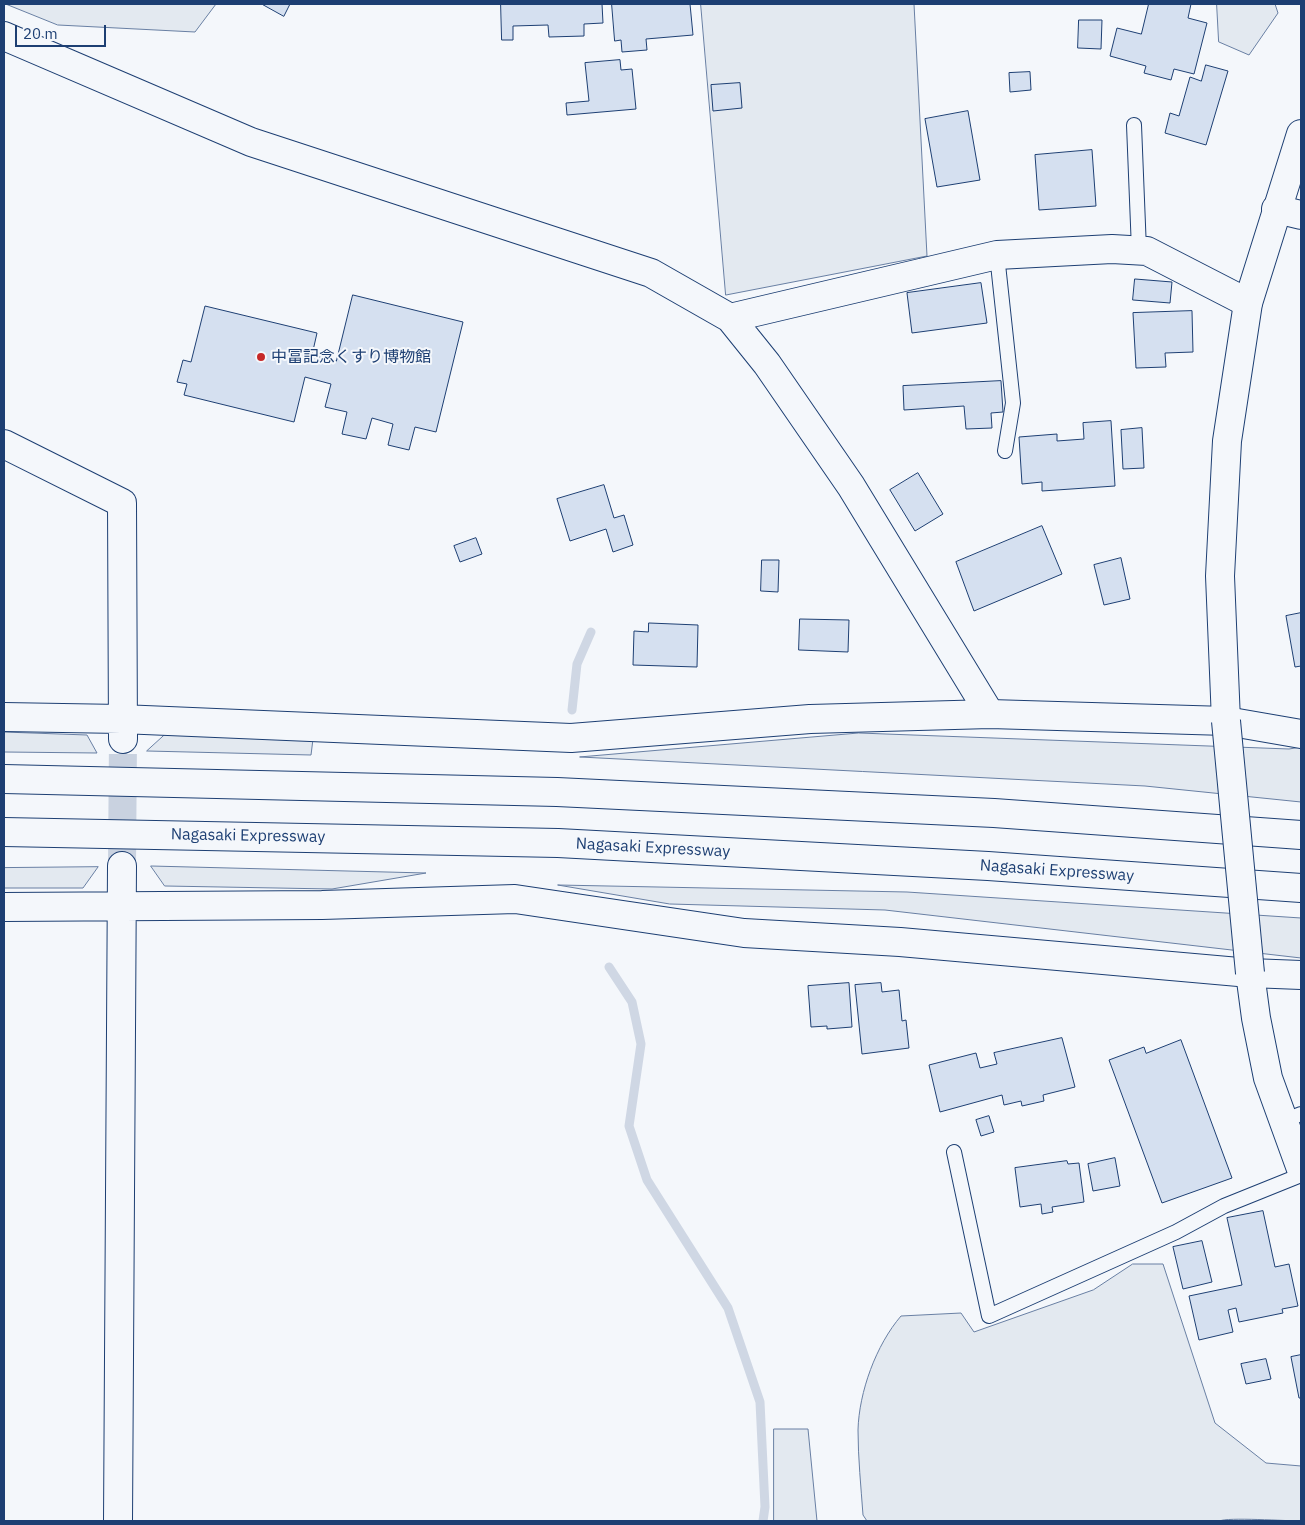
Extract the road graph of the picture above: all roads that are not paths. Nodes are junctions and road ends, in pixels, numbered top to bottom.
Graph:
1 (4, 36) edge
2 (1134, 125) dead end
3 (1301, 134) edge
4 (1289, 212) edge
5 (1139, 250) junction
6 (997, 255) junction
7 (1248, 303) junction
8 (730, 318) junction
9 (4, 444) edge
10 (1005, 451) dead end
11 (990, 714) junction
12 (4, 717) edge
13 (1226, 721) junction
14 (122, 729) junction
15 (1301, 734) edge
16 (4, 779) edge
17 (4, 832) edge
18 (1301, 835) edge
19 (122, 866) tunnel mouth
20 (1301, 888) edge
21 (122, 906) junction
22 (4, 908) edge
23 (1250, 973) junction
24 (1301, 975) edge
25 (1292, 1117) edge
26 (954, 1152) dead end
27 (1301, 1168) edge
28 (1301, 1175) edge
29 (118, 1521) edge

1 - 8 main road
2 - 5 lane
3 - 4 main road
4 - 7 main road
5 - 6 main road
5 - 7 main road
6 - 8 main road
6 - 10 lane
7 - 13 main road
8 - 11 main road
9 - 14 main road
11 - 13 main road
11 - 14 main road
12 - 14 main road
13 - 15 main road
13 - 23 main road, bridge
16 - 18 main road
17 - 20 main road, Nagasaki Expressway
19 - 21 main road
21 - 22 main road
21 - 23 main road
21 - 29 main road
23 - 24 main road
23 - 25 main road
25 - 27 main road
26 - 28 lane

